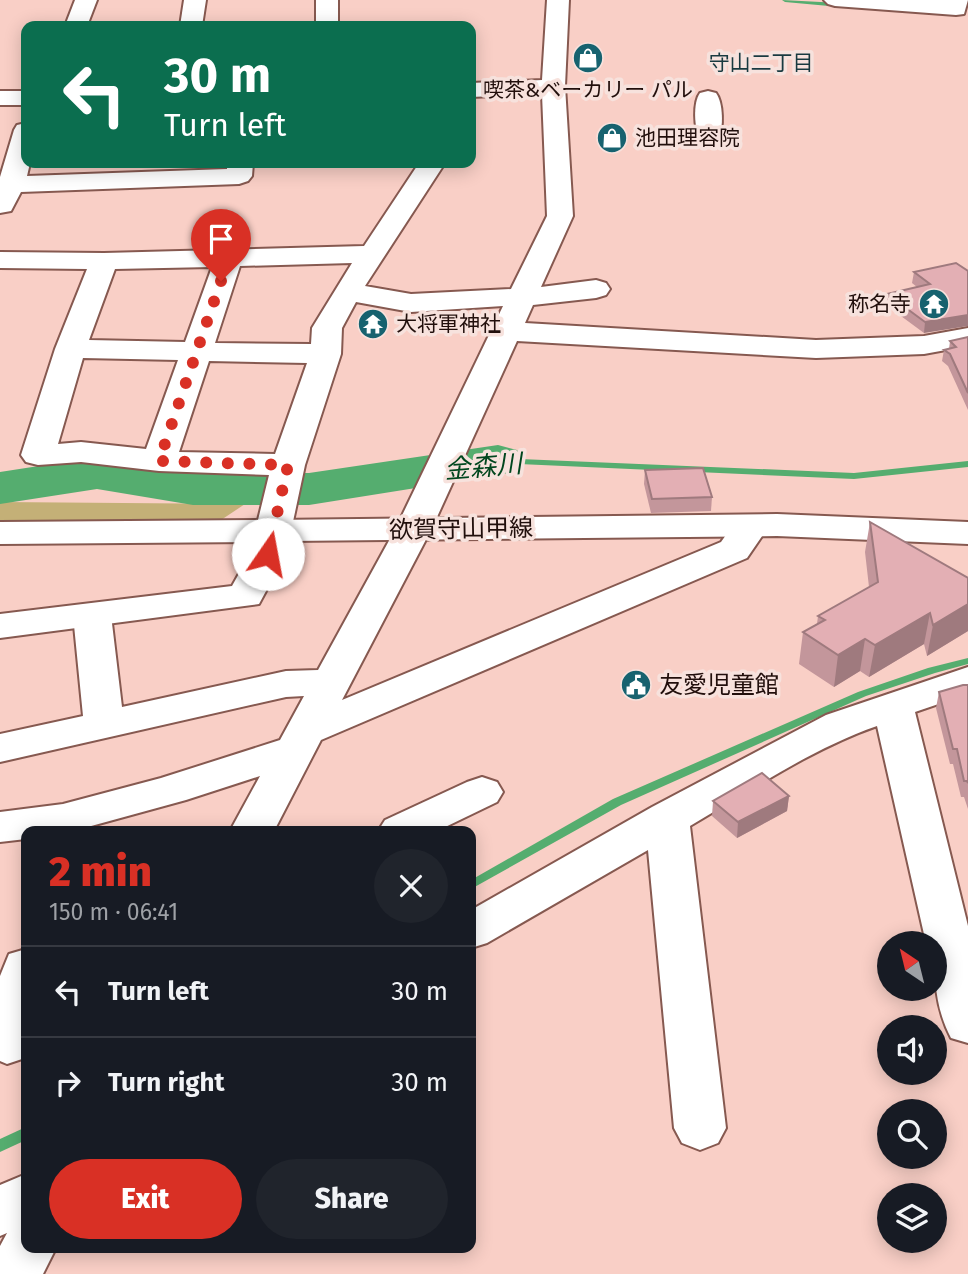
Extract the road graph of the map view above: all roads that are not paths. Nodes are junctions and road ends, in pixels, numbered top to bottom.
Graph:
1 (86, 0) edge
2 (195, 0) edge
3 (327, 0) edge
4 (558, 0) edge
5 (835, 0) edge
6 (957, 5) edge
7 (78, 21) edge
8 (192, 21) edge
9 (327, 21) edge
10 (553, 86) junction
11 (476, 94) edge
12 (21, 97) edge
13 (0, 98) edge
14 (708, 98) dead end
15 (21, 132) edge
16 (0, 133) edge
17 (709, 133) dead end
18 (21, 145) edge
19 (240, 168) edge
20 (429, 168) edge
21 (6, 184) edge
22 (0, 210) edge
23 (373, 254) junction
24 (229, 257) junction
25 (0, 260) edge
26 (104, 261) junction
27 (596, 289) dead end
28 (347, 292) junction
29 (522, 298) junction
30 (506, 331) junction
31 (968, 337) edge
32 (70, 349) junction
33 (197, 352) junction
34 (326, 354) junction
35 (159, 461) junction
36 (288, 465) junction
37 (751, 526) junction
38 (414, 529) junction
39 (273, 531) junction
40 (0, 533) edge
41 (968, 533) edge
42 (92, 615) junction
43 (0, 626) edge
44 (968, 680) edge
45 (333, 682) junction
46 (893, 706) junction
47 (104, 724) junction
48 (303, 740) junction
49 (0, 748) edge
50 (482, 792) dead end
51 (667, 818) junction
52 (62, 825) edge
53 (21, 826) edge
54 (31, 826) edge
55 (255, 826) edge
56 (411, 826) edge
57 (0, 827) edge
58 (476, 928) edge
59 (21, 992) edge
60 (968, 1024) edge
61 (11, 1042) edge
62 (700, 1128) dead end
63 (21, 1200) edge
64 (0, 1212) edge
65 (25, 1253) edge
66 (14, 1274) edge

1 - 7 street
2 - 8 street
3 - 9 street
4 - 10 street
5 - 6 street
10 - 11 street
10 - 29 street
12 - 13 street
14 - 17 street
15 - 16 street
18 - 21 street
19 - 21 street
20 - 23 street
21 - 22 street
23 - 24 street
23 - 28 street
24 - 26 street
24 - 33 street
25 - 26 street
26 - 32 street
27 - 29 street
28 - 29 street
28 - 34 street
29 - 30 street
30 - 31 street
30 - 38 street
32 - 33 street
32 - 35 street
33 - 34 street
33 - 35 street
34 - 36 street
35 - 36 street
36 - 39 street
37 - 38 street, 欲賀守山甲線
37 - 41 street, 欲賀守山甲線
37 - 48 street
38 - 39 street, 欲賀守山甲線
38 - 45 street
39 - 40 street, 欲賀守山甲線
39 - 42 street
42 - 43 street
42 - 47 street
44 - 46 street
45 - 47 street
45 - 48 street
46 - 51 street
46 - 60 street
47 - 49 street
48 - 52 street
48 - 55 street
50 - 56 street
51 - 58 street
51 - 62 street
52 - 54 street
53 - 57 street
59 - 61 street
63 - 64 street
65 - 66 street

